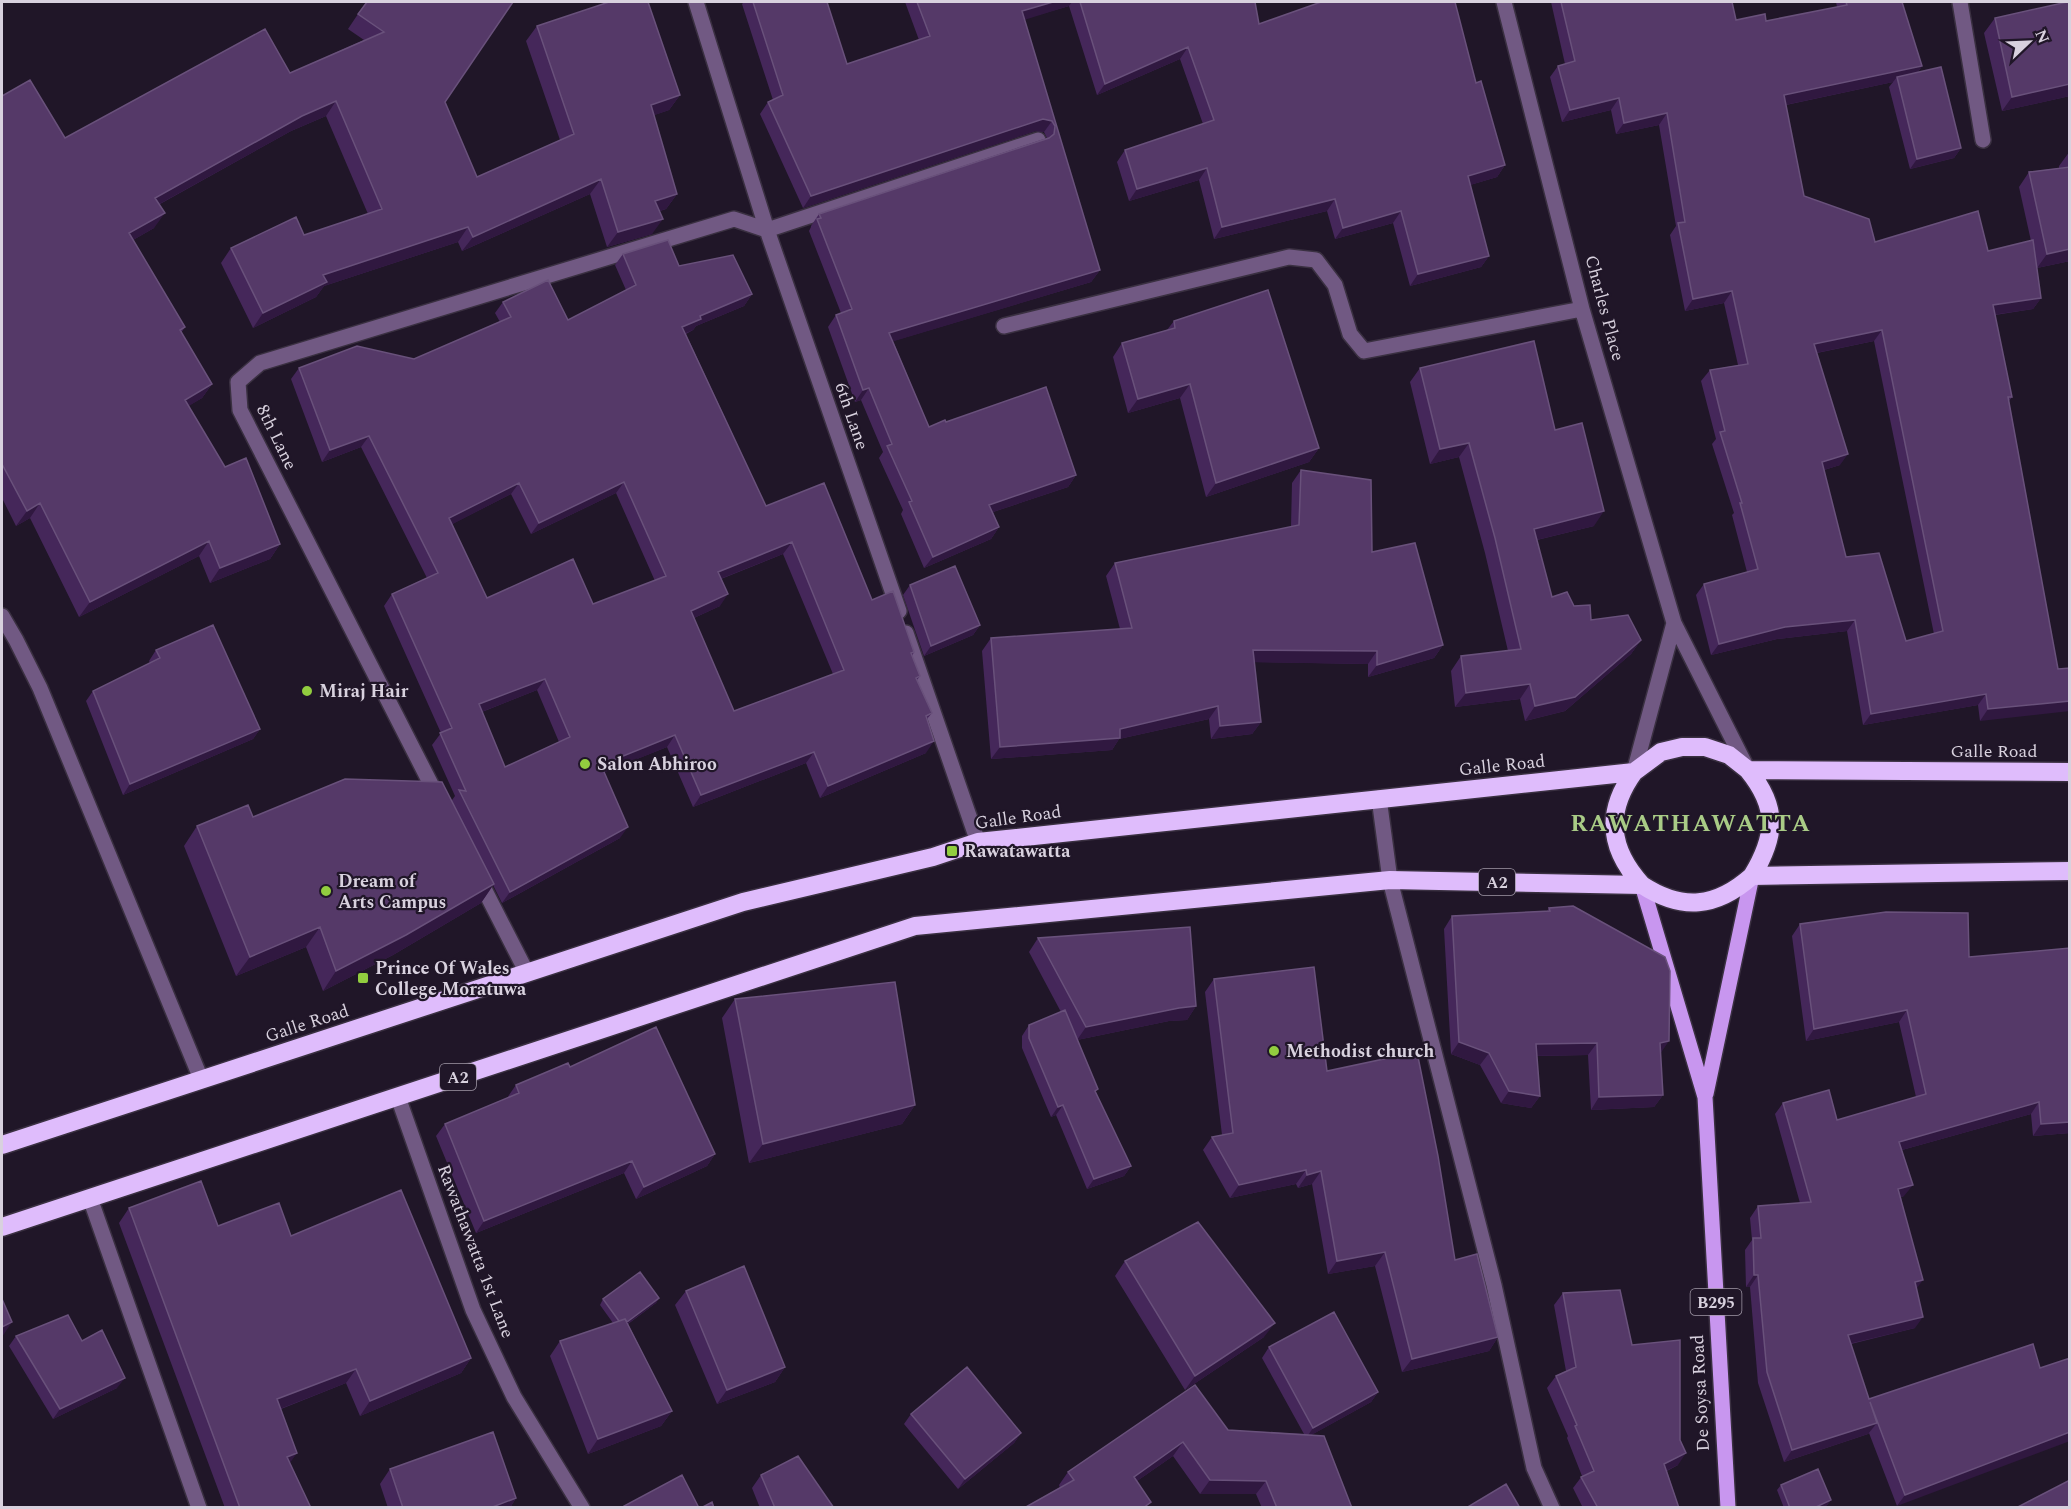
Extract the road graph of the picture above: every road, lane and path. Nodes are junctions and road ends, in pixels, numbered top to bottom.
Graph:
1 (696, 2) edge
2 (1504, 2) edge
3 (1960, 2) edge
4 (1038, 140) edge
5 (1983, 140) dead end
6 (767, 230) junction
7 (1582, 309) junction
8 (1004, 326) dead end
9 (2, 616) edge
10 (1674, 623) junction
11 (1749, 770) junction
12 (1634, 772) junction
13 (2070, 772) edge
14 (1379, 798) junction
15 (446, 814) edge
16 (978, 842) junction
17 (473, 867) edge
18 (2070, 871) edge
19 (1752, 876) junction
20 (1390, 880) junction
21 (1642, 885) junction
22 (527, 974) junction
23 (201, 1079) junction
24 (398, 1097) junction
25 (1705, 1097) junction
26 (2, 1145) edge
27 (90, 1198) junction
28 (2, 1227) edge
29 (200, 1508) edge
30 (582, 1508) edge
31 (1552, 1508) edge
32 (1728, 1508) edge

1 - 6 street, 6th Lane
2 - 7 street, Charles Place
3 - 5 street
4 - 6 street
6 - 15 street, 8th Lane
6 - 16 street, 6th Lane
7 - 8 street
7 - 10 street, Charles Place
9 - 23 street
10 - 11 street, Charles Place
10 - 12 street
11 - 12 highway
11 - 13 highway, Galle Road
11 - 19 highway, De Soysa Road / B295
12 - 14 highway, Galle Road
12 - 21 highway
14 - 16 highway, Galle Road
14 - 20 street
16 - 22 highway, Galle Road
17 - 22 street
18 - 19 highway
19 - 21 highway, A2
19 - 25 main road, De Soysa Road / B295
20 - 21 highway, A2
20 - 24 highway, A2
20 - 31 street
21 - 25 main road, De Soysa Road / B295
22 - 23 highway, Galle Road
23 - 26 highway, Galle Road
24 - 27 highway, A2
24 - 30 street, Rawathawatta 1st Lane
25 - 32 main road, De Soysa Road / B295
27 - 28 highway, A2
27 - 29 street

